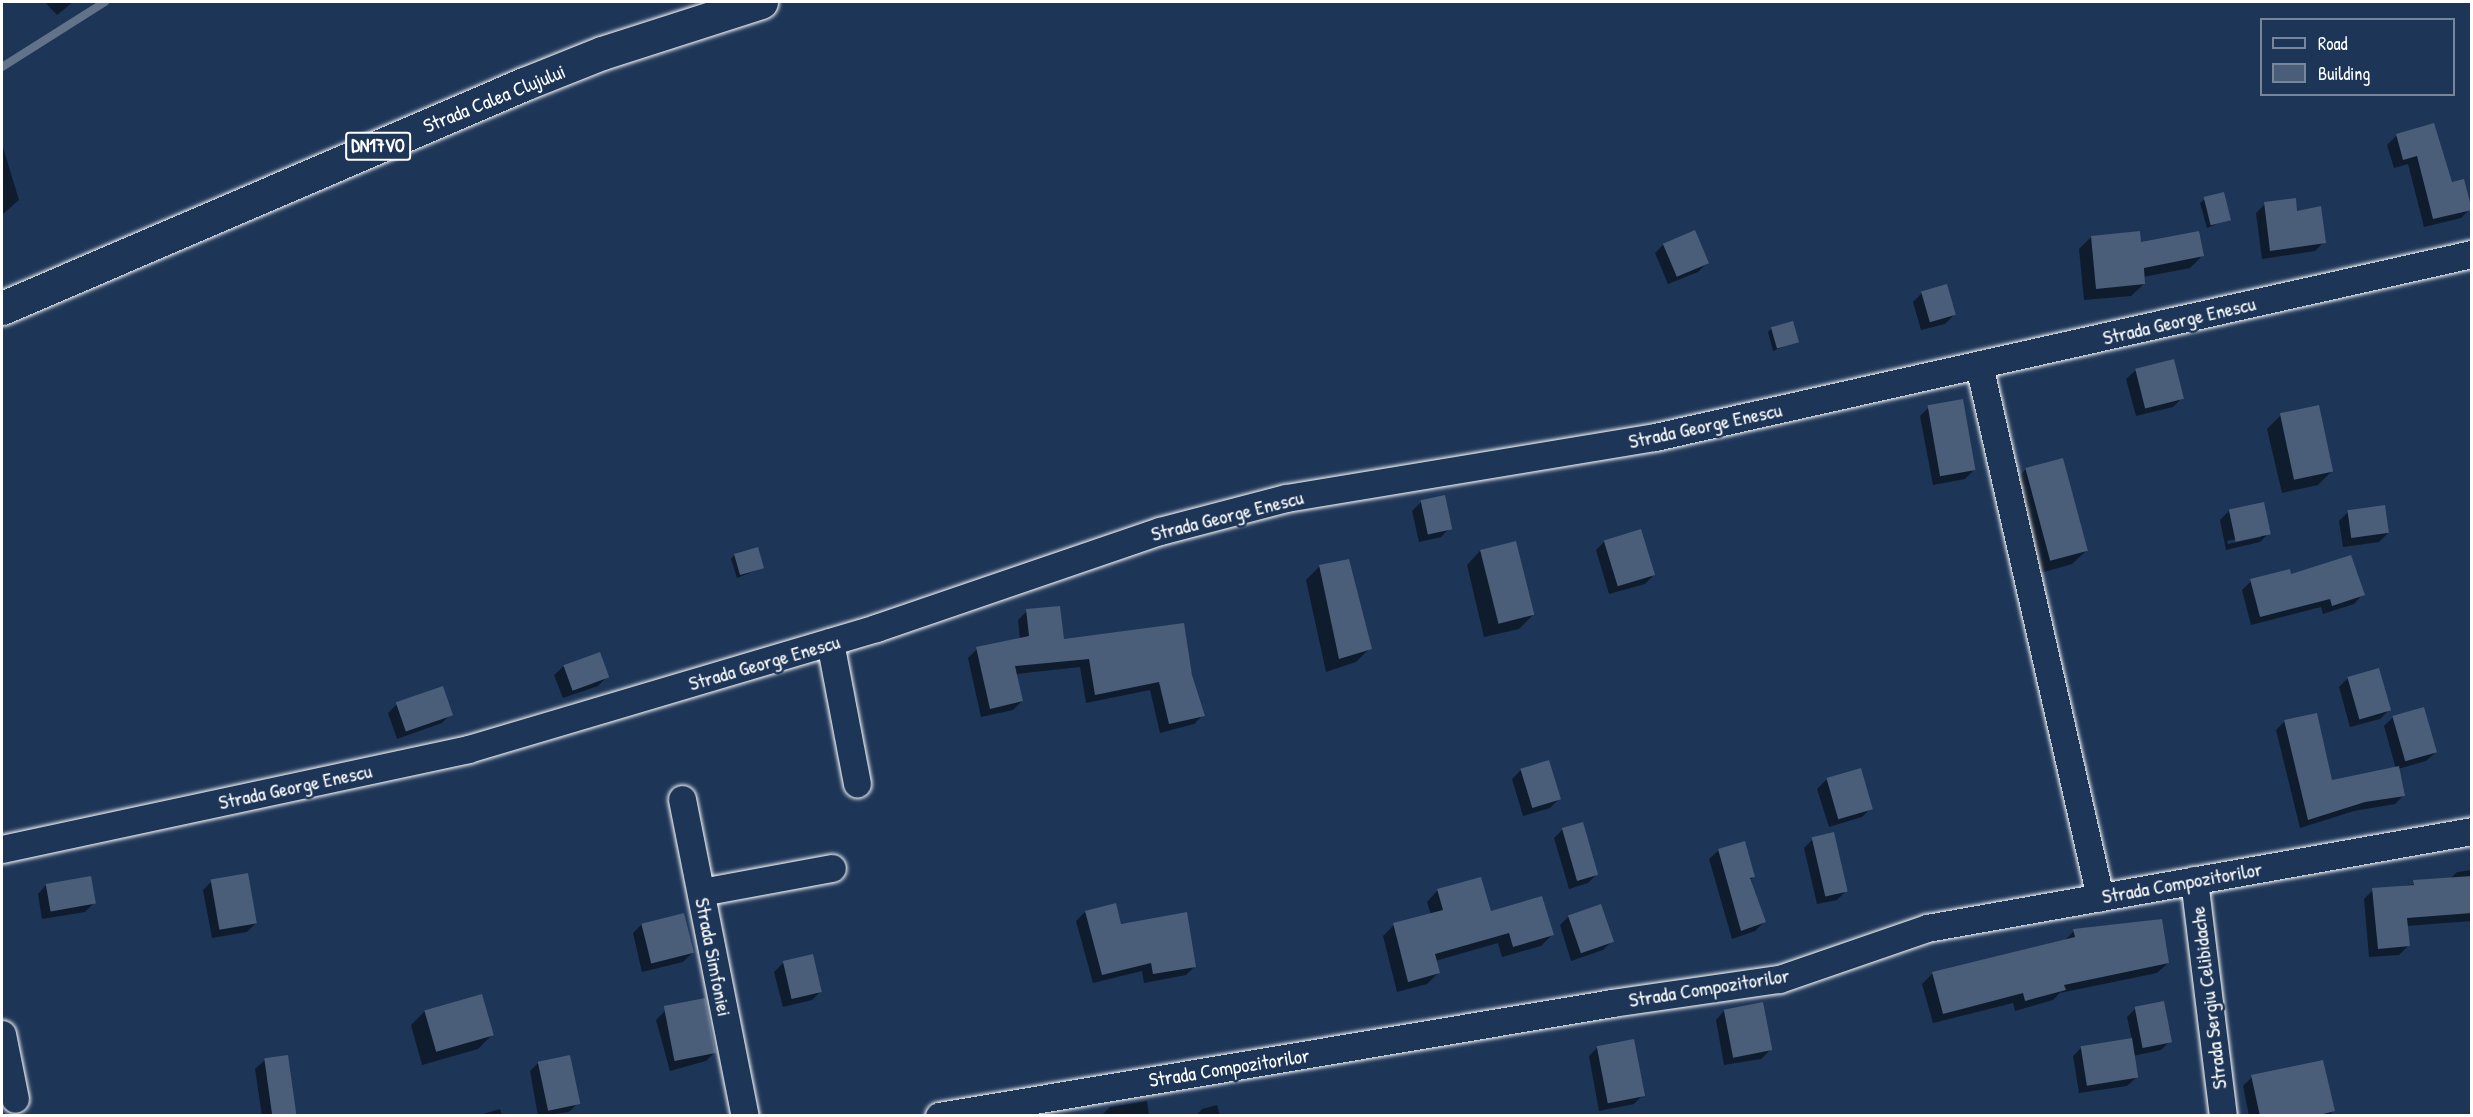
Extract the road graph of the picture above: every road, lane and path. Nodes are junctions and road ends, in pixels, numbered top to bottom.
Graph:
1 (761, 2) edge
2 (2472, 254) edge
3 (2, 308) edge
4 (1979, 365) junction
5 (830, 642) junction
6 (857, 783) dead end
7 (682, 799) dead end
8 (2472, 831) edge
9 (2, 849) edge
10 (832, 868) dead end
11 (2194, 880) junction
12 (701, 892) junction
13 (2100, 897) junction
14 (2, 1034) edge
15 (15, 1099) dead end
16 (745, 1116) edge
17 (939, 1116) edge
18 (2223, 1116) edge

1 - 3 highway, Strada Calea Clujului / DN17VO
2 - 4 street, Strada George Enescu
4 - 5 street, Strada George Enescu
4 - 13 street
5 - 6 street
5 - 9 street, Strada George Enescu
7 - 12 street, Strada Simfoniei
8 - 11 street, Strada Compozitorilor
10 - 12 street
11 - 13 street, Strada Compozitorilor
11 - 18 street, Strada Sergiu Celibidache
12 - 16 street, Strada Simfoniei
13 - 17 street, Strada Compozitorilor
14 - 15 street

